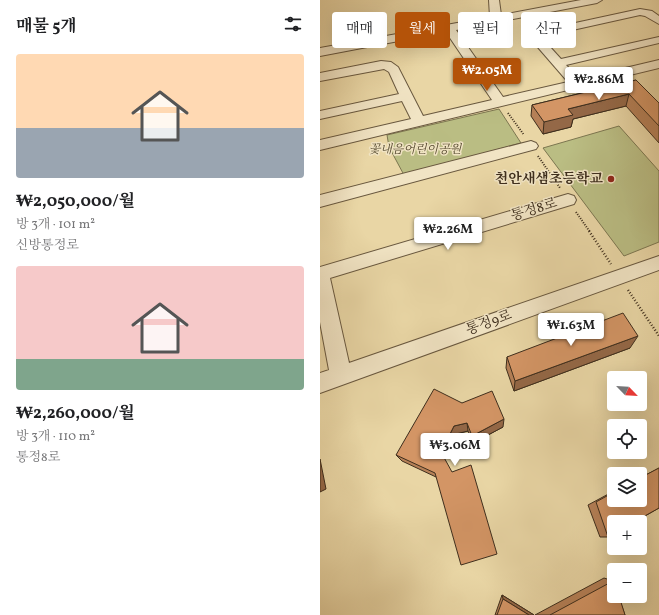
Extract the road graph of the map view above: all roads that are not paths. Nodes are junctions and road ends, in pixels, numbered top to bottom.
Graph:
1 (494, 0) edge
2 (597, 0) edge
3 (545, 5) edge
4 (495, 12) edge
5 (513, 14) edge
6 (659, 21) edge
7 (450, 29) edge
8 (395, 38) edge
9 (659, 40) edge
10 (320, 52) edge
11 (558, 63) junction
12 (659, 64) edge
13 (320, 77) edge
14 (577, 84) junction
15 (406, 96) junction
16 (500, 102) junction
17 (320, 114) edge
18 (419, 121) junction
19 (320, 145) edge
20 (531, 146) road end
21 (568, 200) road end
22 (320, 201) edge
23 (659, 263) edge
24 (320, 275) edge
25 (341, 376) junction
26 (320, 383) edge

1 - 4 street
2 - 3 street
3 - 5 street
6 - 11 street
7 - 16 street
8 - 10 street
9 - 11 street
11 - 14 street
12 - 14 street
13 - 15 street
14 - 16 street
15 - 17 street
15 - 18 street
16 - 18 street
18 - 19 street
20 - 22 street
21 - 24 street, 통정8로
23 - 25 street, 통정9로
24 - 25 street, 통정8로
25 - 26 street, 통정9로

